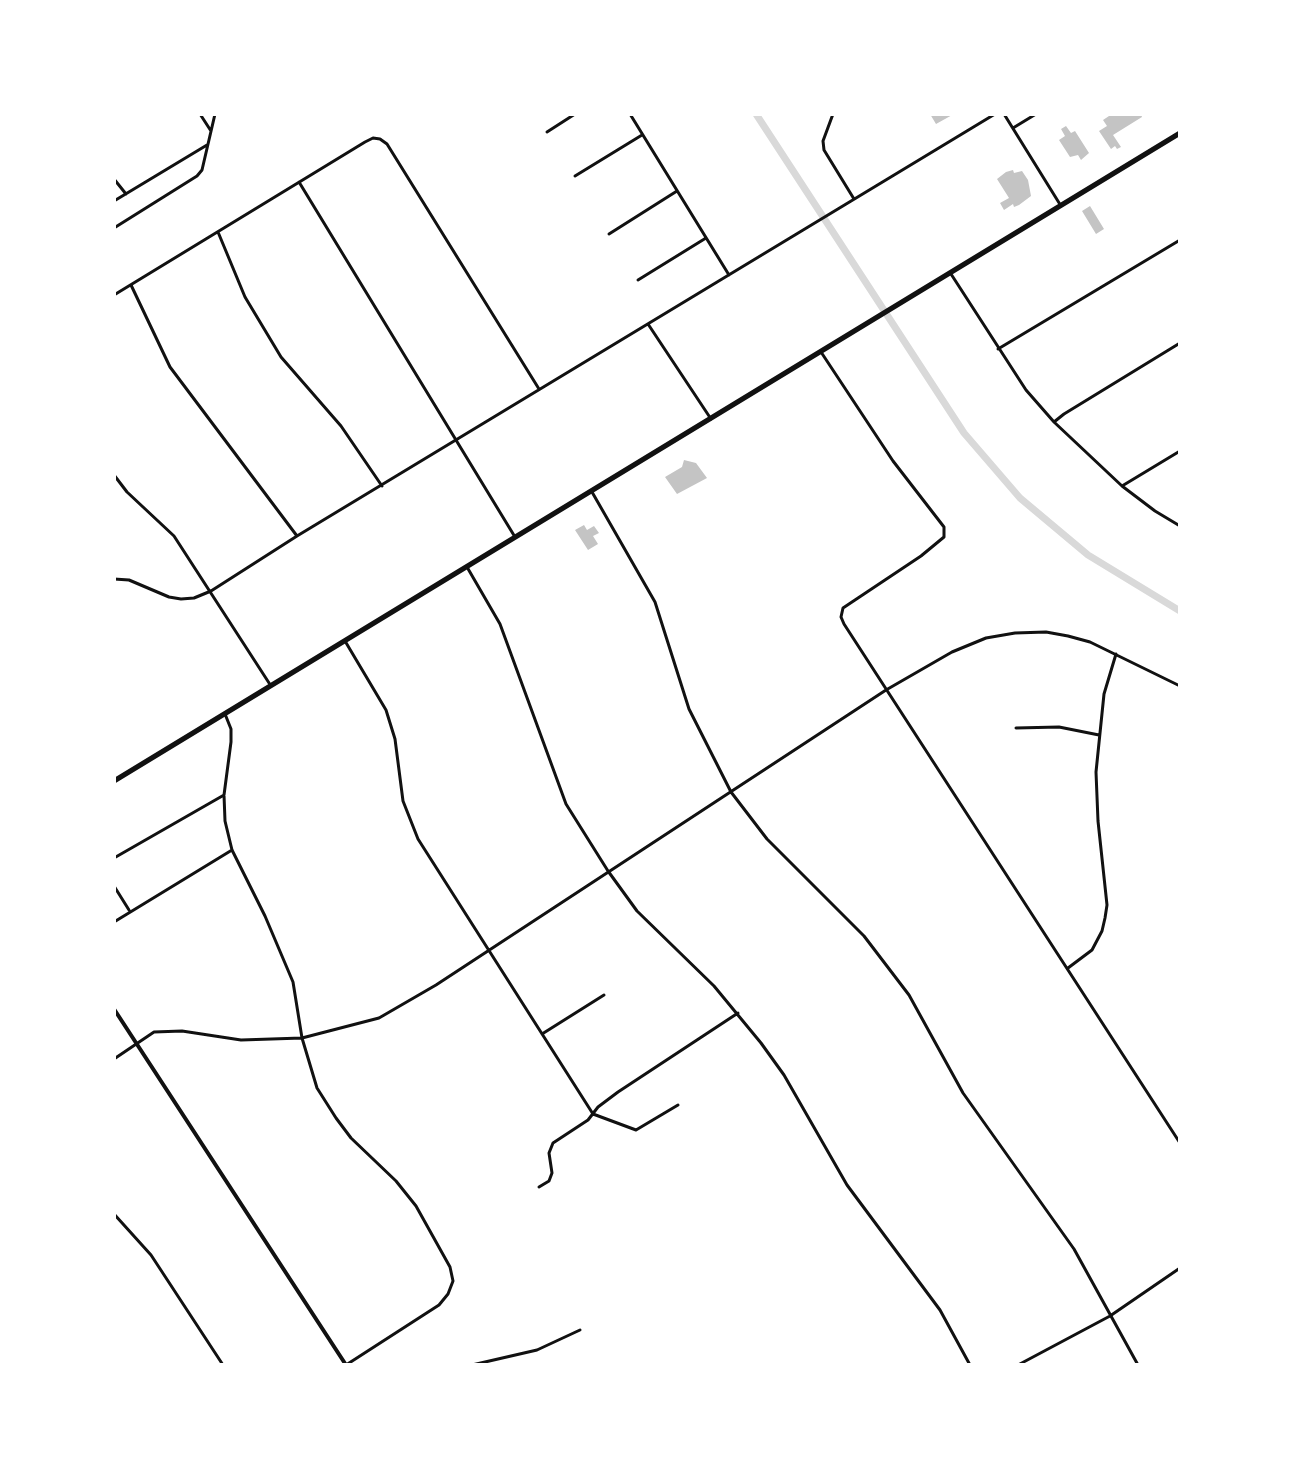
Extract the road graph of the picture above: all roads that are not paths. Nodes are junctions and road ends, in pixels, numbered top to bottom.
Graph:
1 (200, 114) edge
2 (215, 114) edge
3 (575, 114) edge
4 (630, 114) edge
5 (833, 114) edge
6 (995, 114) edge
7 (1004, 114) edge
8 (1036, 114) edge
9 (1013, 128) junction
10 (211, 131) junction
11 (547, 132) dead end
12 (1180, 133) edge
13 (642, 135) junction
14 (208, 145) junction
15 (575, 176) dead end
16 (114, 179) edge
17 (299, 182) junction
18 (677, 191) junction
19 (126, 194) junction
20 (854, 199) junction
21 (114, 201) edge
22 (1061, 206) junction
23 (114, 228) edge
24 (218, 231) junction
25 (609, 234) dead end
26 (706, 238) junction
27 (1180, 240) edge
28 (950, 274) junction
29 (729, 275) junction
30 (638, 280) dead end
31 (131, 285) junction
32 (114, 295) edge
33 (648, 324) junction
34 (1180, 343) edge
35 (998, 349) junction
36 (821, 352) junction
37 (539, 389) junction
38 (711, 419) junction
39 (1054, 422) junction
40 (456, 440) junction
41 (1180, 451) edge
42 (114, 475) edge
43 (382, 486) junction
44 (1122, 486) junction
45 (592, 492) junction
46 (1180, 526) edge
47 (297, 536) junction
48 (515, 538) junction
49 (467, 567) junction
50 (114, 579) edge
51 (211, 591) junction
52 (345, 641) junction
53 (1116, 654) junction
54 (1180, 685) edge
55 (271, 686) junction
56 (886, 690) junction
57 (225, 714) junction
58 (1016, 728) dead end
59 (1099, 735) junction
60 (114, 781) edge
61 (731, 792) junction
62 (224, 795) junction
63 (232, 850) junction
64 (114, 858) edge
65 (608, 871) junction
66 (114, 886) edge
67 (130, 911) junction
68 (114, 922) edge
69 (488, 951) junction
70 (1068, 968) junction
71 (604, 995) dead end
72 (114, 1009) edge
73 (738, 1013) junction
74 (542, 1034) junction
75 (302, 1038) junction
76 (137, 1044) junction
77 (114, 1059) edge
78 (678, 1105) dead end
79 (593, 1114) junction
80 (1180, 1143) edge
81 (539, 1187) dead end
82 (114, 1214) edge
83 (1180, 1268) edge
84 (1110, 1316) junction
85 (580, 1330) dead end
86 (223, 1365) edge
87 (346, 1365) edge
88 (472, 1365) edge
89 (970, 1365) edge
90 (1018, 1365) edge
91 (1138, 1365) edge

1 - 10 street
2 - 10 street
3 - 11 street
4 - 13 street
5 - 20 street
6 - 20 street
7 - 9 street
8 - 9 street
9 - 22 street
10 - 14 street
12 - 22 main road
13 - 15 street
13 - 18 street
14 - 19 street
14 - 23 street
16 - 19 street
17 - 24 street
17 - 37 street
17 - 40 street
18 - 25 street
18 - 26 street
19 - 21 street
20 - 29 street
22 - 28 main road
24 - 31 street
24 - 43 street
26 - 29 street
26 - 30 street
27 - 35 street
28 - 35 street
28 - 36 main road
29 - 33 street
31 - 32 street
31 - 47 street
33 - 37 street
33 - 38 street
34 - 39 street
35 - 39 street
36 - 38 main road
36 - 56 street
37 - 40 street
38 - 45 main road
39 - 44 street
40 - 43 street
40 - 48 street
41 - 44 street
42 - 51 street
43 - 47 street
44 - 46 street
45 - 48 main road
45 - 61 street
47 - 51 street
48 - 49 main road
49 - 52 main road
49 - 65 street
50 - 51 street
51 - 55 street
52 - 55 main road
52 - 69 street
53 - 54 street
53 - 56 street
53 - 59 street
55 - 57 main road
56 - 61 street
56 - 70 street
57 - 60 main road
57 - 62 street
58 - 59 street
59 - 70 street
61 - 65 street
61 - 84 street
62 - 63 street
62 - 64 street
63 - 67 street
63 - 75 street
65 - 69 street
65 - 73 street
66 - 67 street
67 - 68 street
69 - 74 street
69 - 75 street
70 - 80 street
71 - 74 street
72 - 76 main road
73 - 79 street
73 - 89 street
74 - 79 street
75 - 76 street
75 - 87 street
76 - 77 street
76 - 87 main road
78 - 79 street
79 - 81 street
82 - 86 street
83 - 84 street
84 - 90 street
84 - 91 street
85 - 88 street

